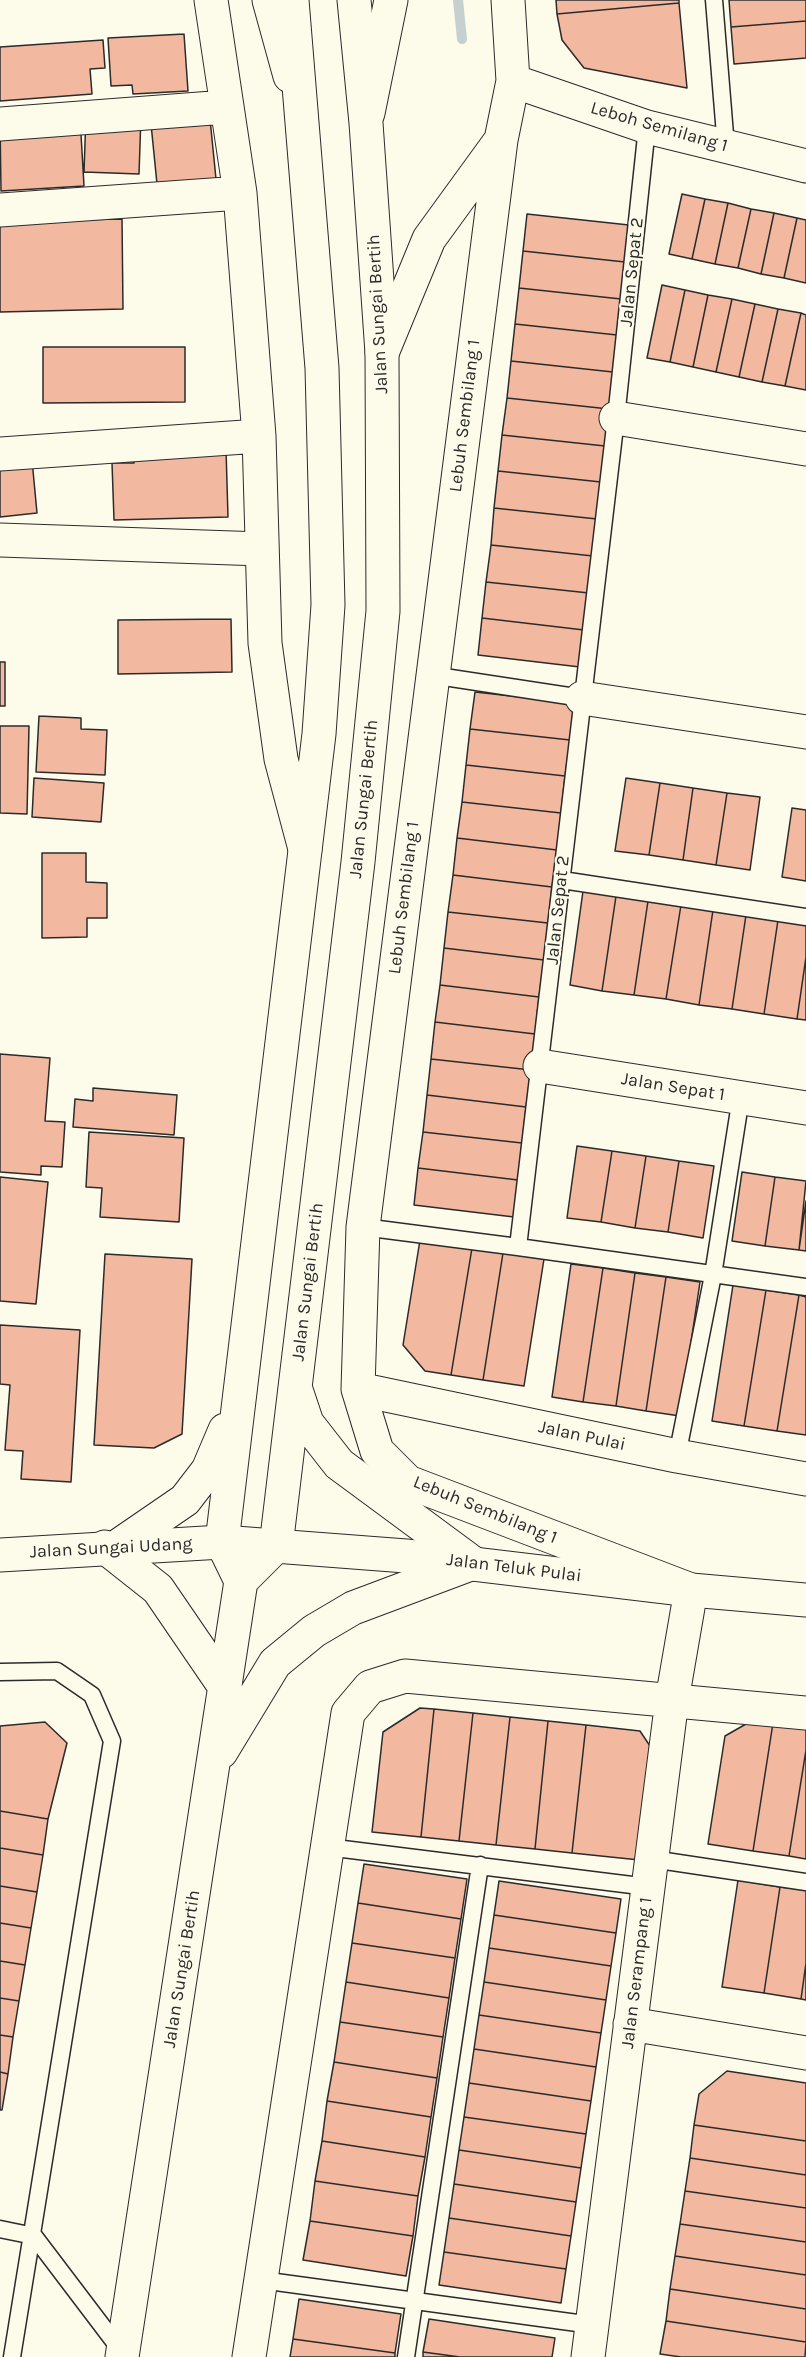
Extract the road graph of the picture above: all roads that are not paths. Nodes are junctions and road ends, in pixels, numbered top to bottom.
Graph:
1 (211, 0) edge
2 (269, 0) edge
3 (292, 0) edge
4 (354, 0) edge
5 (391, 0) edge
6 (508, 0) edge
7 (714, 0) edge
8 (513, 81) junction
9 (226, 107) junction
10 (366, 123) junction
11 (0, 124) edge
12 (304, 127) junction
13 (647, 127) junction
14 (501, 140) junction
15 (726, 147) junction
16 (806, 166) edge
17 (240, 193) junction
18 (0, 210) edge
19 (382, 353) junction
20 (616, 417) junction
21 (259, 436) junction
22 (806, 449) edge
23 (0, 454) edge
24 (0, 540) edge
25 (262, 549) junction
26 (431, 675) junction
27 (582, 698) junction
28 (806, 732) edge
29 (306, 849) junction
30 (562, 880) junction
31 (806, 917) edge
32 (540, 1066) junction
33 (741, 1097) junction
34 (806, 1107) edge
35 (363, 1227) junction
36 (518, 1247) junction
37 (713, 1275) junction
38 (806, 1287) edge
39 (241, 1385) junction
40 (295, 1388) junction
41 (358, 1389) junction
42 (677, 1456) junction
43 (806, 1479) edge
44 (222, 1542) junction
45 (276, 1546) junction
46 (110, 1547) junction
47 (0, 1555) edge
48 (473, 1563) junction
49 (241, 1581) junction
50 (691, 1590) junction
51 (806, 1600) edge
52 (0, 1672) edge
53 (225, 1687) junction
54 (672, 1700) junction
55 (806, 1713) edge
56 (213, 1766) junction
57 (327, 1848) junction
58 (480, 1865) junction
59 (650, 1873) junction
60 (806, 1882) edge
61 (630, 2024) junction
62 (806, 2053) edge
63 (0, 2229) edge
64 (34, 2236) junction
65 (261, 2280) junction
66 (415, 2299) junction
67 (590, 2341) edge
68 (123, 2355) edge
69 (12, 2357) edge
70 (249, 2357) edge
71 (406, 2357) edge

1 - 9 street
2 - 12 street
3 - 12 street
4 - 10 street, Jalan Sungai Bertih
5 - 10 street
6 - 8 street, Lebuh Sembilang 1
7 - 15 lane
8 - 13 street, Leboh Semilang 1
8 - 14 street, Lebuh Sembilang 1
9 - 11 street
9 - 17 street
10 - 19 street, Jalan Sungai Bertih
12 - 29 street
13 - 15 street, Leboh Semilang 1
13 - 20 lane, Jalan Sepat 2
14 - 19 street
14 - 26 street, Lebuh Sembilang 1
15 - 16 street, Leboh Semilang 1
17 - 18 street
17 - 21 street
19 - 40 street, Jalan Sungai Bertih
20 - 22 street
20 - 27 lane, Jalan Sepat 2
21 - 23 street
21 - 25 street
24 - 25 street
25 - 29 street
26 - 27 lane
26 - 35 street, Lebuh Sembilang 1
27 - 28 street
27 - 30 lane, Jalan Sepat 2
29 - 39 street
30 - 31 lane
30 - 32 lane, Jalan Sepat 2
32 - 33 street, Jalan Sepat 1
32 - 36 lane, Jalan Sepat 2
33 - 34 street, Jalan Sepat 1
33 - 37 lane
35 - 36 lane
35 - 41 street, Lebuh Sembilang 1
36 - 37 lane
37 - 38 lane
37 - 42 lane
39 - 44 street
39 - 46 street
40 - 45 street, Jalan Sungai Bertih
40 - 48 street
41 - 42 street, Jalan Pulai
41 - 50 street, Lebuh Sembilang 1
42 - 43 street, Jalan Pulai
44 - 45 street, Jalan Teluk Pulai
44 - 46 street, Jalan Sungai Udang
44 - 49 street
45 - 48 street, Jalan Teluk Pulai
45 - 49 street
46 - 47 street, Jalan Sungai Udang
46 - 53 street
48 - 50 street, Jalan Teluk Pulai
48 - 56 street
49 - 53 street, Jalan Sungai Bertih
50 - 51 street, Jalan Teluk Pulai
50 - 54 street, Jalan Serampang 1
52 - 64 lane
53 - 56 street, Jalan Sungai Bertih
54 - 55 street
54 - 57 street
54 - 59 street, Jalan Serampang 1
56 - 68 street, Jalan Sungai Bertih
57 - 58 lane
57 - 65 street
58 - 59 lane
58 - 66 lane
59 - 60 lane
59 - 61 street, Jalan Serampang 1
61 - 62 street
61 - 67 street, Jalan Serampang 1
63 - 64 lane
64 - 68 lane
64 - 69 lane
65 - 66 lane
65 - 70 street
66 - 67 lane
66 - 71 lane

